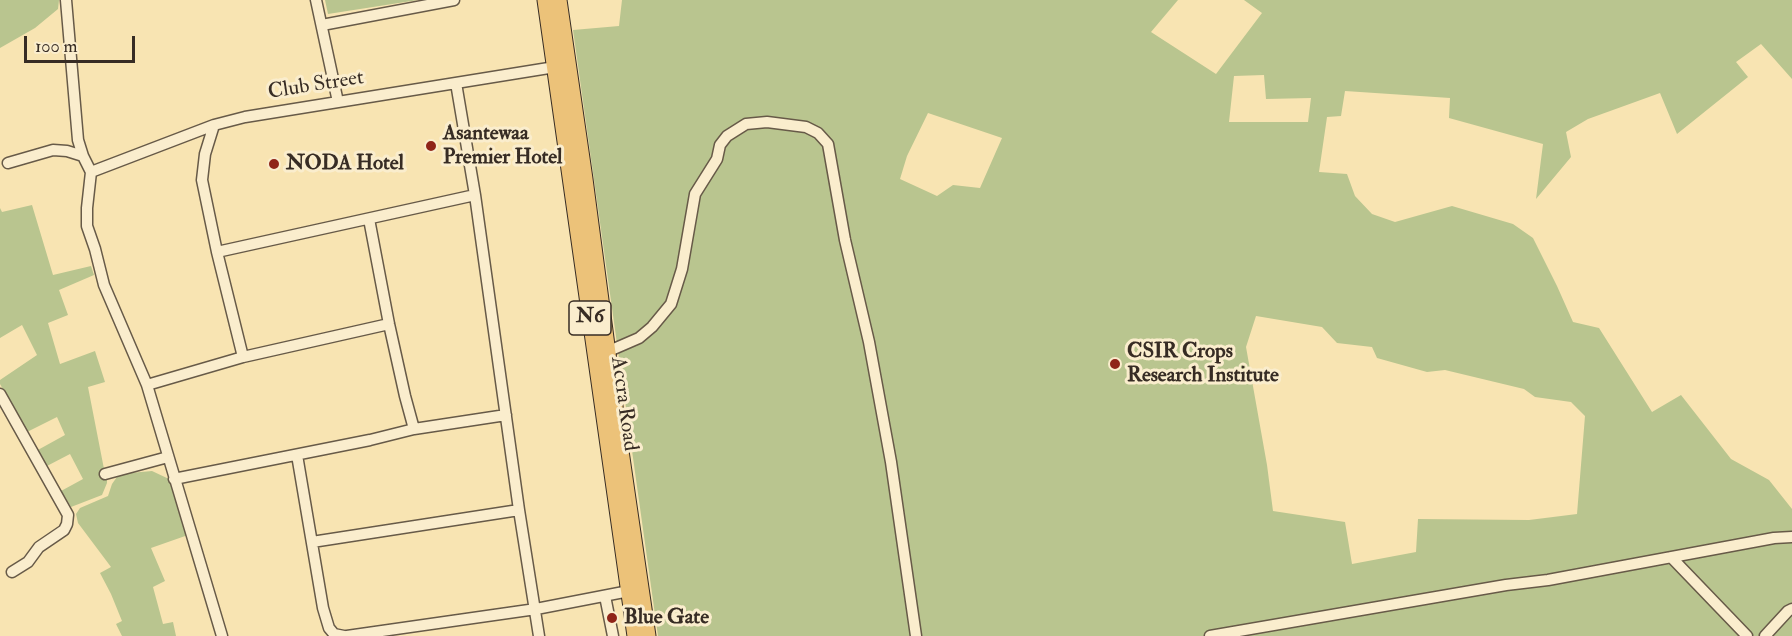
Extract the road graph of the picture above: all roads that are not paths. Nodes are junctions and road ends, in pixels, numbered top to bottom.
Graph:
1 (66, 0) edge
2 (316, 0) edge
3 (454, 0) edge
4 (545, 0) edge
5 (559, 0) edge
6 (322, 26) junction
7 (555, 67) junction
8 (456, 83) junction
9 (338, 102) junction
10 (214, 125) junction
11 (83, 156) junction
12 (8, 163) dead end
13 (91, 172) junction
14 (475, 195) junction
15 (369, 219) junction
16 (217, 252) junction
17 (389, 324) junction
18 (609, 351) junction
19 (243, 357) junction
20 (147, 385) junction
21 (0, 393) edge
22 (506, 415) junction
23 (414, 429) junction
24 (297, 455) junction
25 (168, 458) junction
26 (105, 474) dead end
27 (174, 478) junction
28 (519, 510) junction
29 (1792, 537) edge
30 (312, 542) junction
31 (1671, 557) junction
32 (12, 572) dead end
33 (629, 591) junction
34 (605, 596) junction
35 (536, 609) junction
36 (1792, 609) edge
37 (222, 636) edge
38 (345, 636) edge
39 (539, 636) edge
40 (613, 636) edge
41 (635, 636) edge
42 (648, 636) edge
43 (916, 636) edge
44 (1210, 636) edge
45 (1747, 636) edge
46 (1765, 636) edge

1 - 11 street
2 - 6 street
3 - 6 street
4 - 7 highway, Accra Road / N6
5 - 18 highway, Accra Road / N6
6 - 9 street
7 - 8 street, Club Street
7 - 33 highway, Accra Road / N6
8 - 9 street, Club Street
8 - 14 street
9 - 10 street, Club Street
10 - 13 street, Club Street
10 - 16 street
11 - 12 street
11 - 13 street
13 - 20 street
14 - 15 street
14 - 22 street
15 - 16 street
15 - 17 street
16 - 19 street
17 - 19 street
17 - 23 street
18 - 42 highway, Accra Road / N6
18 - 43 street
19 - 20 street
20 - 25 street
21 - 32 street
22 - 23 street
22 - 28 street
23 - 24 street
24 - 27 street
24 - 30 street
25 - 26 street
25 - 27 street
27 - 37 street
28 - 30 street
28 - 35 street
29 - 31 street
30 - 38 street
31 - 44 street
31 - 45 street
33 - 34 street
33 - 41 highway, Accra Road / N6
34 - 35 street
34 - 40 street
35 - 38 street
35 - 39 street
36 - 46 street

